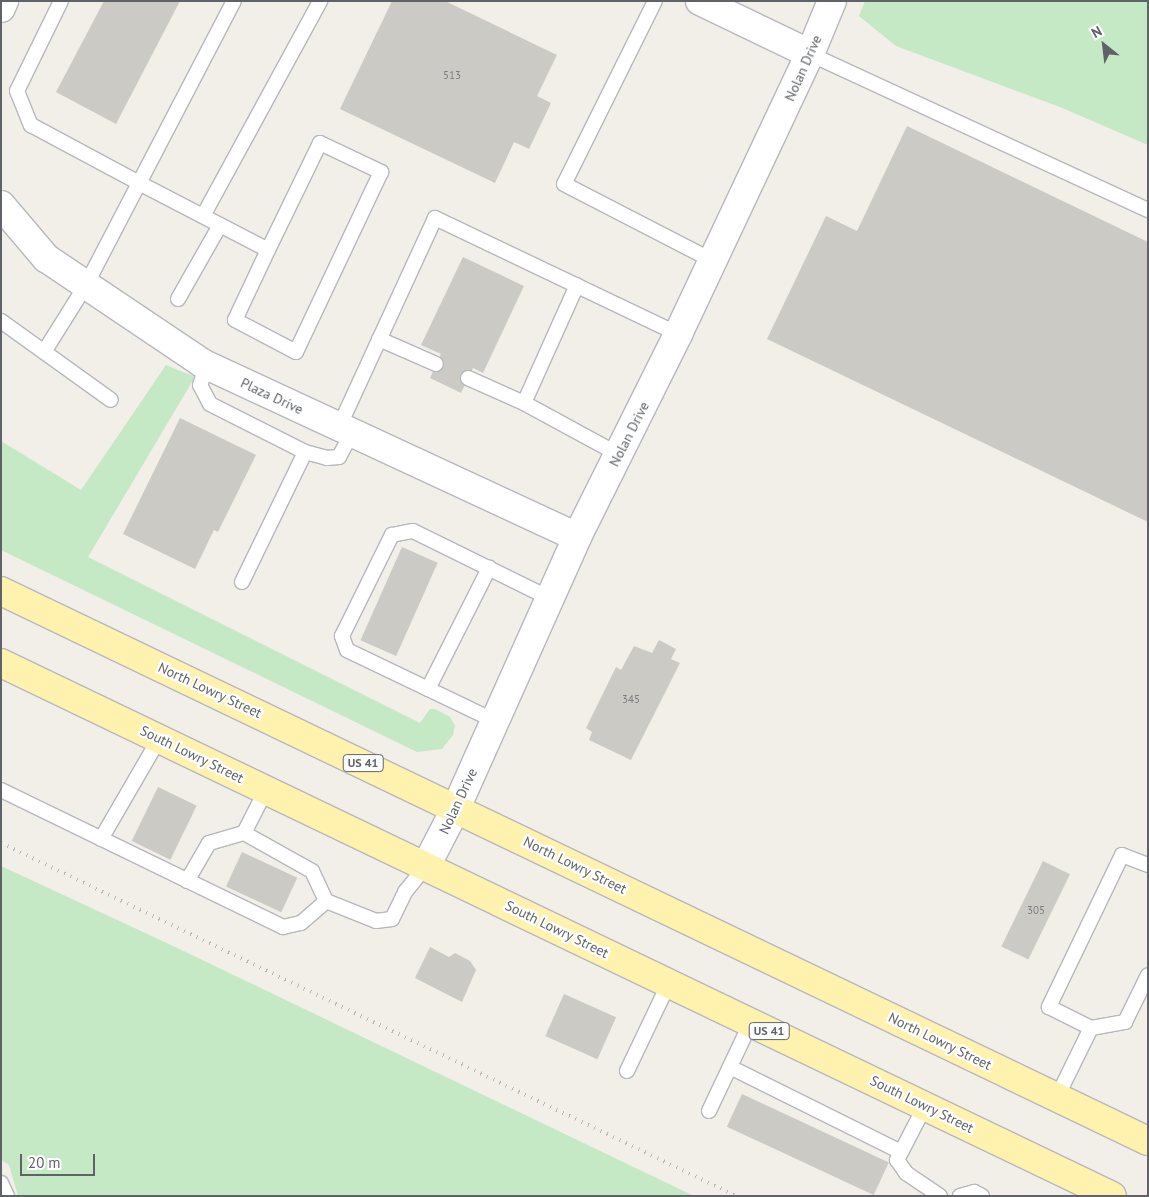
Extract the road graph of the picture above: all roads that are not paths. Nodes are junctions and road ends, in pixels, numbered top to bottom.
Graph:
1 (4, 1) edge
2 (60, 1) edge
3 (234, 1) edge
4 (320, 1) edge
5 (654, 1) edge
6 (700, 1) edge
7 (832, 1) edge
8 (1, 8) edge
9 (810, 54) junction
10 (139, 184) junction
11 (1, 205) edge
12 (1148, 210) edge
13 (203, 216) junction
14 (220, 225) junction
15 (268, 250) junction
16 (713, 261) junction
17 (86, 285) junction
18 (576, 285) junction
19 (178, 299) dead end
20 (1, 321) edge
21 (678, 334) junction
22 (379, 339) junction
23 (44, 352) junction
24 (436, 364) dead end
25 (207, 365) junction
26 (468, 378) dead end
27 (110, 400) dead end
28 (524, 403) junction
29 (345, 430) junction
30 (305, 452) junction
31 (618, 454) junction
32 (577, 537) junction
33 (489, 568) junction
34 (242, 582) dead end
35 (1, 591) edge
36 (550, 598) junction
37 (1, 663) edge
38 (428, 688) junction
39 (495, 721) junction
40 (159, 739) junction
41 (1, 790) edge
42 (266, 790) junction
43 (456, 808) junction
44 (244, 833) junction
45 (102, 839) junction
46 (1148, 865) edge
47 (426, 866) junction
48 (188, 881) junction
49 (326, 901) junction
50 (1148, 975) edge
51 (669, 983) junction
52 (751, 1022) junction
53 (1091, 1028) junction
54 (730, 1067) junction
55 (627, 1071) dead end
56 (1057, 1097) junction
57 (925, 1106) junction
58 (709, 1111) dead end
59 (1148, 1141) edge
60 (901, 1152) junction
61 (1, 1183) edge
62 (7, 1196) edge
63 (940, 1196) edge
64 (960, 1196) edge
65 (982, 1196) edge
66 (1112, 1196) edge

1 - 8 street
2 - 10 lane
3 - 10 lane
4 - 13 lane
5 - 16 lane
6 - 9 street
7 - 9 street, Nolan Drive
9 - 12 lane
9 - 16 street, Nolan Drive
10 - 13 lane
10 - 17 lane
11 - 17 street, Plaza Drive
13 - 14 lane
14 - 15 lane
14 - 19 lane
15 - 15 lane
16 - 21 street, Nolan Drive
17 - 23 lane
17 - 25 street, Plaza Drive
18 - 21 lane
18 - 22 lane
18 - 28 lane
20 - 23 lane
21 - 31 street, Nolan Drive
22 - 24 lane
22 - 29 lane
23 - 27 lane
25 - 29 street, Plaza Drive
25 - 30 lane
26 - 28 lane
28 - 31 lane
29 - 30 lane
29 - 32 street, Plaza Drive
30 - 34 lane
31 - 32 street, Nolan Drive
32 - 36 street, Nolan Drive
33 - 36 lane
33 - 38 lane
33 - 38 lane
35 - 43 main road, North Lowry Street / US 41
36 - 39 street, Nolan Drive
37 - 40 main road, South Lowry Street / US 41
38 - 39 lane
39 - 43 street, Nolan Drive
40 - 42 main road, South Lowry Street / US 41
40 - 45 lane
41 - 45 lane
42 - 44 lane
42 - 47 main road, South Lowry Street / US 41
43 - 47 street, Nolan Drive
43 - 56 main road, North Lowry Street / US 41
44 - 48 lane
44 - 49 lane
45 - 48 lane
46 - 53 lane
47 - 49 lane
47 - 51 main road, South Lowry Street / US 41
48 - 49 lane
50 - 53 lane
51 - 52 main road, South Lowry Street / US 41
51 - 55 lane
52 - 54 lane
52 - 57 main road, South Lowry Street / US 41
53 - 56 lane
54 - 58 lane
54 - 60 lane
56 - 59 main road, North Lowry Street / US 41
57 - 60 lane
57 - 66 main road, South Lowry Street / US 41
60 - 63 lane
61 - 62 lane
64 - 65 lane

